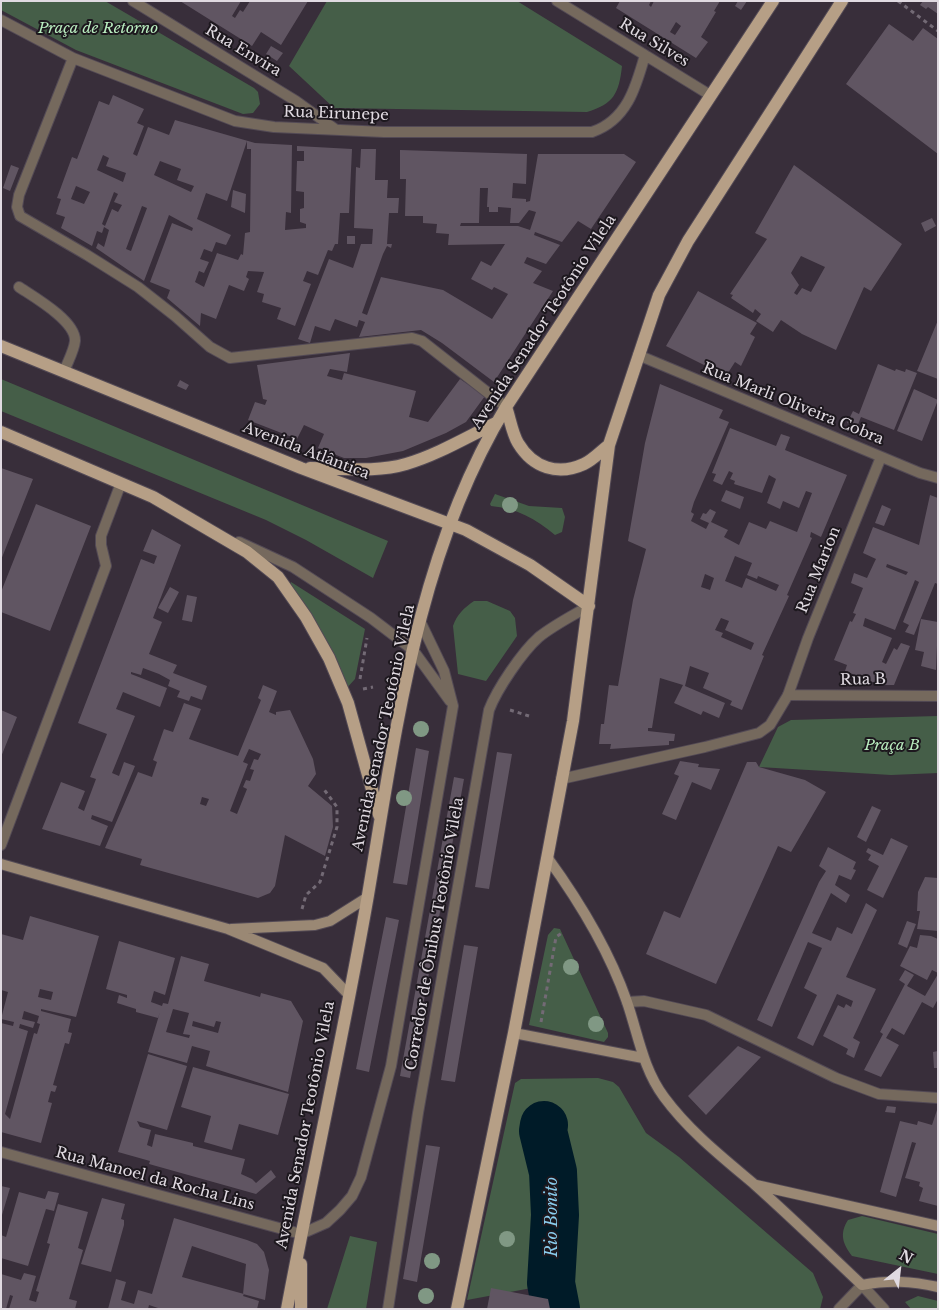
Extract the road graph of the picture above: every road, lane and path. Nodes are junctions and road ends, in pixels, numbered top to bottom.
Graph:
1 (133, 1) edge
2 (557, 1) edge
3 (773, 1) edge
4 (842, 1) edge
5 (898, 1) edge
6 (1, 20) edge
7 (938, 31) edge
8 (645, 55) junction
9 (72, 58) junction
10 (710, 95) junction
11 (336, 130) junction
12 (19, 287) dead end
13 (1, 346) edge
14 (638, 355) junction
15 (64, 372) junction
16 (506, 407) junction
17 (496, 423) junction
18 (1, 432) edge
19 (608, 445) junction
20 (881, 457) junction
21 (301, 468) junction
22 (938, 478) edge
23 (122, 483) junction
24 (200, 523) junction
25 (449, 524) junction
26 (589, 606) junction
27 (420, 622) junction
28 (367, 637) dead end
29 (413, 650) junction
30 (359, 681) dead end
31 (788, 695) junction
32 (938, 696) edge
33 (453, 706) junction
34 (510, 710) dead end
35 (528, 716) dead end
36 (561, 779) junction
37 (323, 788) dead end
38 (380, 818) junction
39 (1, 845) edge
40 (547, 857) junction
41 (1, 864) edge
42 (368, 897) junction
43 (302, 911) dead end
44 (228, 929) junction
45 (562, 933) dead end
46 (348, 994) junction
47 (627, 1002) junction
48 (540, 1027) dead end
49 (514, 1033) junction
50 (643, 1058) junction
51 (938, 1098) edge
52 (1, 1152) edge
53 (755, 1185) junction
54 (938, 1226) edge
55 (301, 1234) junction
56 (862, 1285) junction
57 (938, 1286) edge
58 (287, 1309) edge
59 (301, 1309) edge
60 (388, 1309) edge
61 (457, 1309) edge
62 (839, 1309) edge
63 (884, 1309) edge

1 - 11 street, Rua Envira
2 - 8 street, Rua Silves
3 - 10 main road, Avenida Senador Teotônio Vilela
4 - 14 main road
5 - 7 path
6 - 9 street, Rua Eirunepe
8 - 10 street, Rua Silves
8 - 11 street, Rua Eirunepe
9 - 11 street, Rua Eirunepe
9 - 16 street
10 - 16 main road, Avenida Senador Teotônio Vilela
12 - 15 street
13 - 15 main road, Avenida Atlântica
14 - 19 main road
14 - 20 street, Rua Marli Oliveira Cobra
15 - 21 main road, Avenida Atlântica
16 - 17 main road, Avenida Senador Teotônio Vilela
16 - 19 main road
17 - 21 main road
17 - 25 main road, Avenida Senador Teotônio Vilela
18 - 23 main road
19 - 26 main road
20 - 22 street, Rua Marli Oliveira Cobra
20 - 31 street, Rua Marion
21 - 25 main road, Avenida Atlântica
23 - 24 main road
23 - 39 street
24 - 29 street
24 - 38 main road
25 - 26 main road, Avenida Atlântica
25 - 27 main road, Avenida Senador Teotônio Vilela
26 - 36 main road
26 - 60 street, Corredor de Ônibus Teotônio Vilela
27 - 29 main road, Avenida Senador Teotônio Vilela
27 - 33 street, Corredor de Ônibus Teotônio Vilela
28 - 30 path
29 - 33 street
29 - 38 main road, Avenida Senador Teotônio Vilela
31 - 32 street, Rua B
31 - 36 street
33 - 55 street, Corredor de Ônibus Teotônio Vilela
34 - 35 path
36 - 40 main road
37 - 43 path
38 - 42 main road, Avenida Senador Teotônio Vilela
40 - 47 street
40 - 49 main road
41 - 44 street
42 - 44 street
42 - 46 main road, Avenida Senador Teotônio Vilela
44 - 46 street
45 - 48 path
46 - 55 main road, Avenida Senador Teotônio Vilela
47 - 50 street
47 - 51 street
49 - 50 street
49 - 61 main road
50 - 53 street
52 - 55 street, Rua Manoel da Rocha Lins
53 - 54 street
53 - 56 street
55 - 58 main road, Avenida Senador Teotônio Vilela
55 - 59 main road
56 - 57 street
56 - 62 street
56 - 63 street

